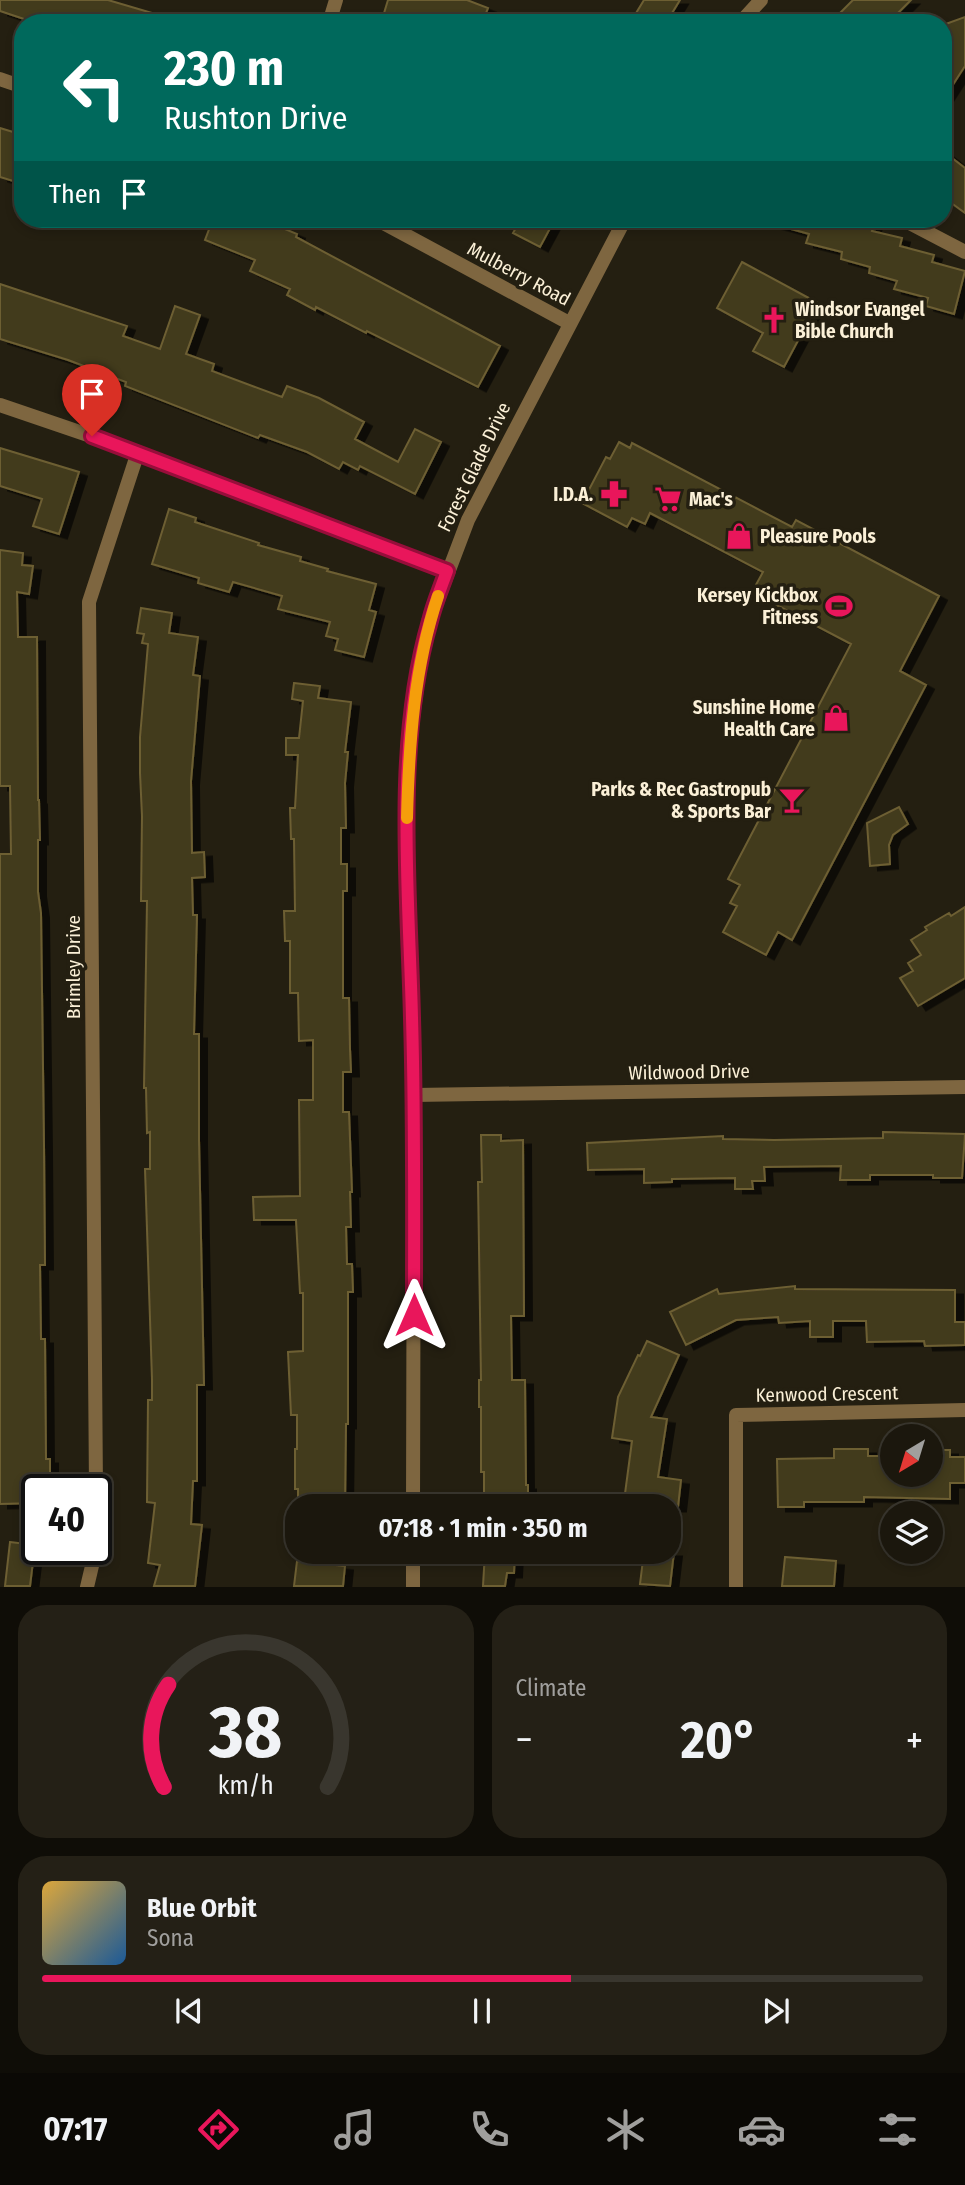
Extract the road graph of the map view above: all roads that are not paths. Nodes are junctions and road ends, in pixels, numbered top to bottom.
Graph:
1 (761, 0) edge
2 (748, 14) edge
3 (393, 228) edge
4 (620, 228) edge
5 (919, 228) edge
6 (965, 252) edge
7 (569, 323) junction
8 (0, 405) edge
9 (138, 452) junction
10 (447, 571) junction
11 (965, 1087) edge
12 (414, 1095) junction
13 (965, 1410) edge
14 (96, 1474) edge
15 (413, 1494) edge
16 (413, 1564) edge
17 (93, 1565) edge
18 (88, 1587) edge
19 (413, 1587) edge
20 (736, 1587) edge

1 - 2 street
3 - 7 street, Mulberry Road
4 - 7 street, Forest Glade Drive
5 - 6 street
7 - 10 street, Forest Glade Drive
8 - 9 street
9 - 10 street
9 - 14 street, Brimley Drive
10 - 12 street, Forest Glade Drive
11 - 12 street, Wildwood Drive
12 - 15 street, Forest Glade Drive
13 - 20 street, Kenwood Crescent
16 - 19 street
17 - 18 street

